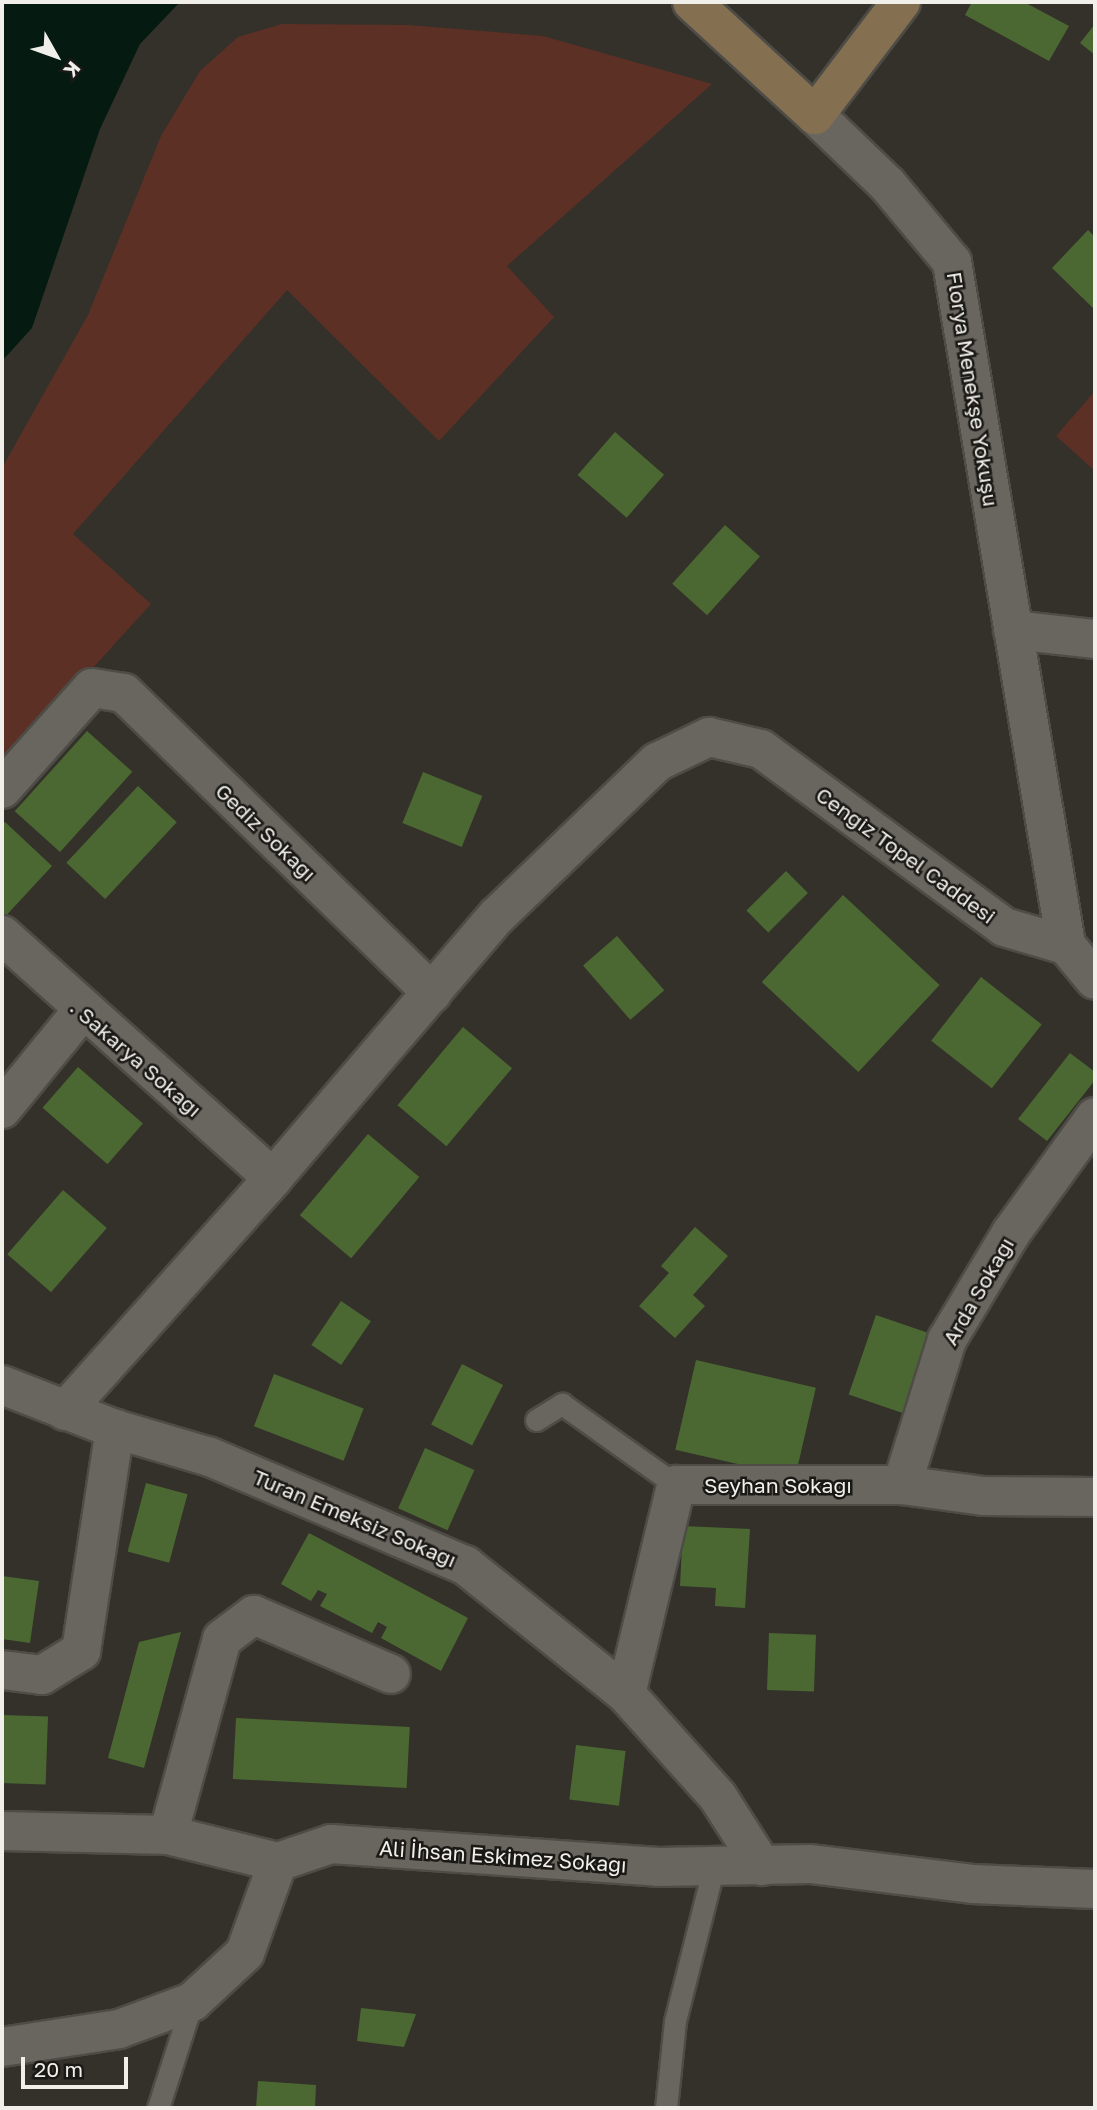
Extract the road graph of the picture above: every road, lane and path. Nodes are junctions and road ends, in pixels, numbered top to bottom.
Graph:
1 (692, 2) edge
2 (901, 2) edge
3 (815, 115) junction
4 (1013, 630) junction
5 (1095, 639) edge
6 (2, 789) edge
7 (2, 935) edge
8 (1066, 945) junction
9 (1095, 980) edge
10 (432, 993) junction
11 (82, 1011) junction
12 (2, 1109) edge
13 (1095, 1117) edge
14 (273, 1178) junction
15 (2, 1385) edge
16 (65, 1411) junction
17 (536, 1420) dead end
18 (115, 1429) junction
19 (676, 1485) junction
20 (902, 1485) junction
21 (1095, 1497) edge
22 (2, 1670) edge
23 (391, 1674) dead end
24 (626, 1694) junction
25 (2, 1831) edge
26 (168, 1835) junction
27 (278, 1862) junction
28 (714, 1866) junction
29 (762, 1866) junction
30 (1095, 1889) edge
31 (192, 2002) junction
32 (2, 2047) edge
33 (158, 2108) edge
34 (666, 2108) edge

1 - 3 main road, Florya Menekşe Yokuşu
2 - 3 main road
3 - 4 street, Florya Menekşe Yokuşu
4 - 5 street
4 - 8 street, Florya Menekşe Yokuşu
6 - 10 street, Gediz Sokağı
7 - 11 street, . Sakarya Sokağı
8 - 9 street
8 - 10 street, Cengiz Topel Caddesi
10 - 14 street
11 - 12 street
11 - 14 street, . Sakarya Sokağı
13 - 20 street, Arda Sokağı
14 - 16 street
15 - 16 street, Turan Emeksiz Sokağı
16 - 18 street, Turan Emeksiz Sokağı
17 - 19 lane
18 - 22 street
18 - 24 street, Turan Emeksiz Sokağı
19 - 20 street, Seyhan Sokağı
19 - 24 street, Seyhan Sokağı
20 - 21 street, Seyhan Sokağı
23 - 26 street
24 - 29 street, Turan Emeksiz Sokağı
25 - 26 street
26 - 27 street
27 - 28 street, Ali İhsan Eskimez Sokağı
27 - 31 street
28 - 29 street, Ali İhsan Eskimez Sokağı
28 - 34 lane
29 - 30 street, Ali İhsan Eskimez Sokağı
31 - 32 street
31 - 33 lane

